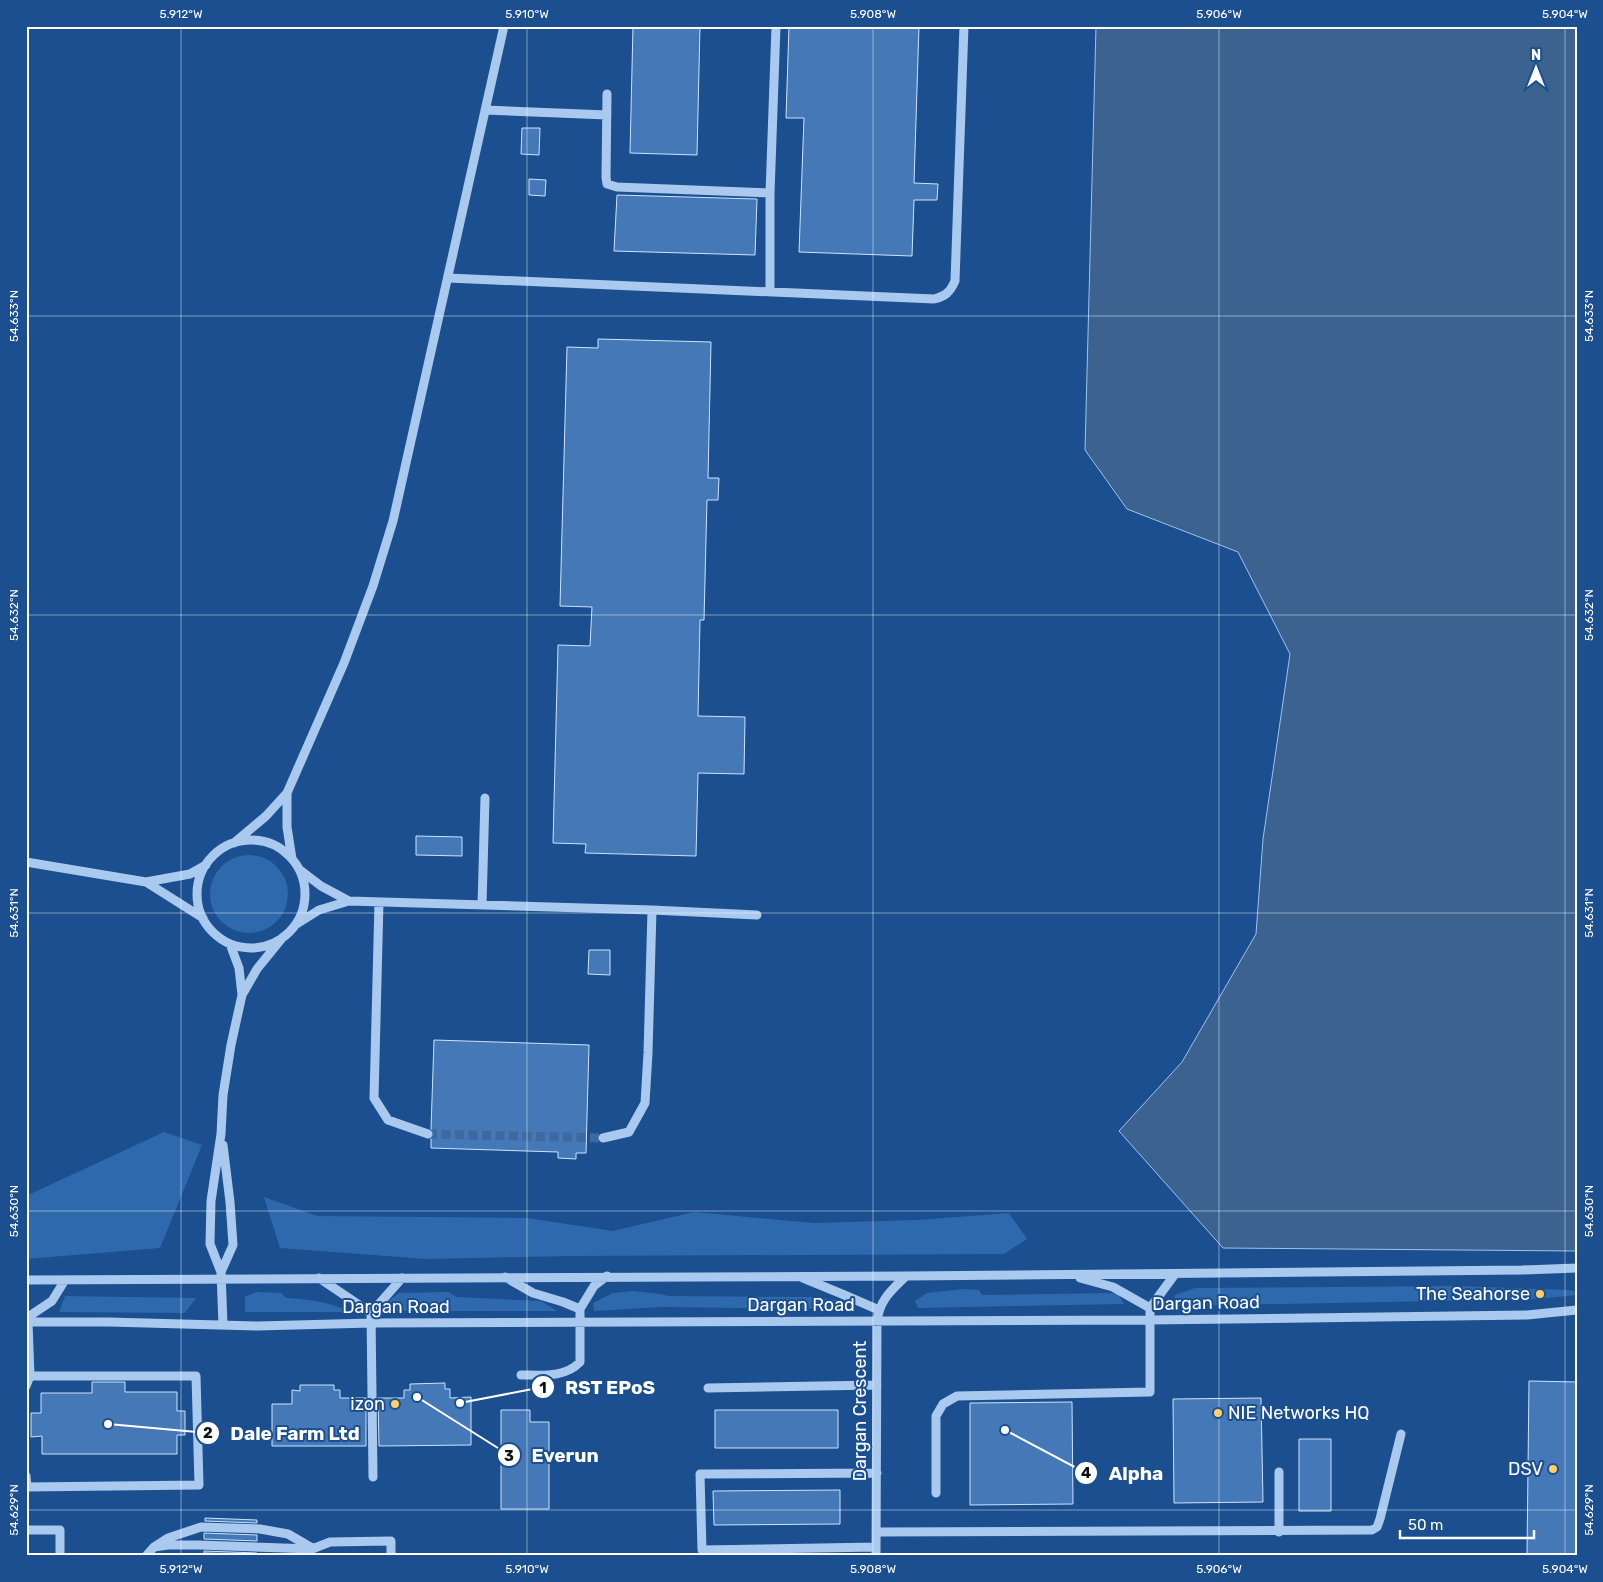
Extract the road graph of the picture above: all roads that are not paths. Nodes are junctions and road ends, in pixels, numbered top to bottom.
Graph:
1 (504, 26) edge
2 (776, 26) edge
3 (964, 26) edge
4 (607, 94) dead end
5 (485, 110) junction
6 (607, 115) junction
7 (770, 193) junction
8 (448, 278) junction
9 (770, 292) junction
10 (287, 793) junction
11 (484, 798) dead end
12 (234, 843) junction
13 (292, 858) junction
14 (26, 862) edge
15 (206, 865) junction
16 (300, 870) junction
17 (146, 882) junction
18 (349, 901) junction
19 (379, 902) junction
20 (482, 905) junction
21 (652, 910) junction
22 (757, 915) dead end
23 (203, 918) junction
24 (295, 925) junction
25 (283, 937) junction
26 (230, 944) junction
27 (242, 995) junction
28 (221, 1134) junction
29 (428, 1134) tunnel mouth
30 (603, 1138) tunnel mouth
31 (1577, 1268) edge
32 (1175, 1274) junction
33 (221, 1275) junction
34 (1069, 1275) junction
35 (607, 1276) junction
36 (797, 1276) junction
37 (906, 1276) junction
38 (505, 1277) junction
39 (319, 1278) junction
40 (402, 1278) junction
41 (26, 1280) edge
42 (65, 1280) junction
43 (1150, 1308) junction
44 (580, 1309) junction
45 (879, 1310) junction
46 (1577, 1310) edge
47 (371, 1313) junction
48 (27, 1319) edge
49 (1150, 1320) junction
50 (877, 1321) junction
51 (371, 1323) junction
52 (579, 1323) junction
53 (223, 1325) junction
54 (521, 1375) dead end
55 (30, 1376) junction
56 (876, 1385) junction
57 (26, 1386) edge
58 (708, 1388) dead end
59 (1400, 1434) dead end
60 (1279, 1472) dead end
61 (876, 1473) junction
62 (26, 1476) edge
63 (373, 1477) dead end
64 (936, 1493) dead end
65 (26, 1530) edge
66 (876, 1532) junction
67 (1279, 1532) junction
68 (154, 1547) junction
69 (312, 1552) edge
70 (876, 1552) edge
71 (60, 1556) edge
72 (146, 1556) edge
73 (391, 1556) edge

1 - 5 street
2 - 7 street
3 - 9 street
4 - 6 street
5 - 6 street
5 - 8 street
6 - 7 street
7 - 9 street
8 - 9 street
8 - 10 street
10 - 12 street
10 - 13 street
11 - 20 street
12 - 13 street
12 - 15 street
13 - 16 street
14 - 17 street
15 - 17 street
15 - 23 street
16 - 18 street
16 - 24 street
17 - 23 street
18 - 19 street
18 - 24 street
19 - 20 street
19 - 29 street
20 - 21 street
21 - 22 street
21 - 30 street
23 - 26 street
24 - 25 street
25 - 26 street
25 - 27 street
26 - 27 street
27 - 28 street
28 - 33 street
28 - 33 street
31 - 32 street, Dargan Road
32 - 34 street, Dargan Road
32 - 43 street
33 - 39 street, Dargan Road
33 - 42 street, Dargan Road
33 - 53 street
34 - 37 street, Dargan Road
34 - 43 street
35 - 36 street, Dargan Road
35 - 38 street, Dargan Road
35 - 44 street
36 - 37 street, Dargan Road
36 - 45 street
37 - 45 street, Dargan Crescent
38 - 40 street, Dargan Road
38 - 44 street
39 - 40 street, Dargan Road
39 - 47 street
40 - 47 street
41 - 42 street, Dargan Road
42 - 48 street
43 - 49 street
44 - 52 street
45 - 50 street, Dargan Crescent
46 - 49 street, Dargan Road
47 - 51 street
48 - 53 street, Dargan Road
48 - 55 street
49 - 50 street, Dargan Road
49 - 64 street
50 - 52 street, Dargan Road
50 - 56 street, Dargan Crescent
51 - 52 street, Dargan Road
51 - 53 street, Dargan Road
51 - 63 street
52 - 54 street
55 - 57 street
55 - 62 street
56 - 58 street
56 - 61 street, Dargan Crescent
59 - 67 street
60 - 67 street
61 - 66 street, Dargan Crescent
61 - 70 street
65 - 71 street
66 - 67 street
66 - 70 street, Dargan Crescent
68 - 69 street
68 - 69 street
68 - 72 street
69 - 73 street

